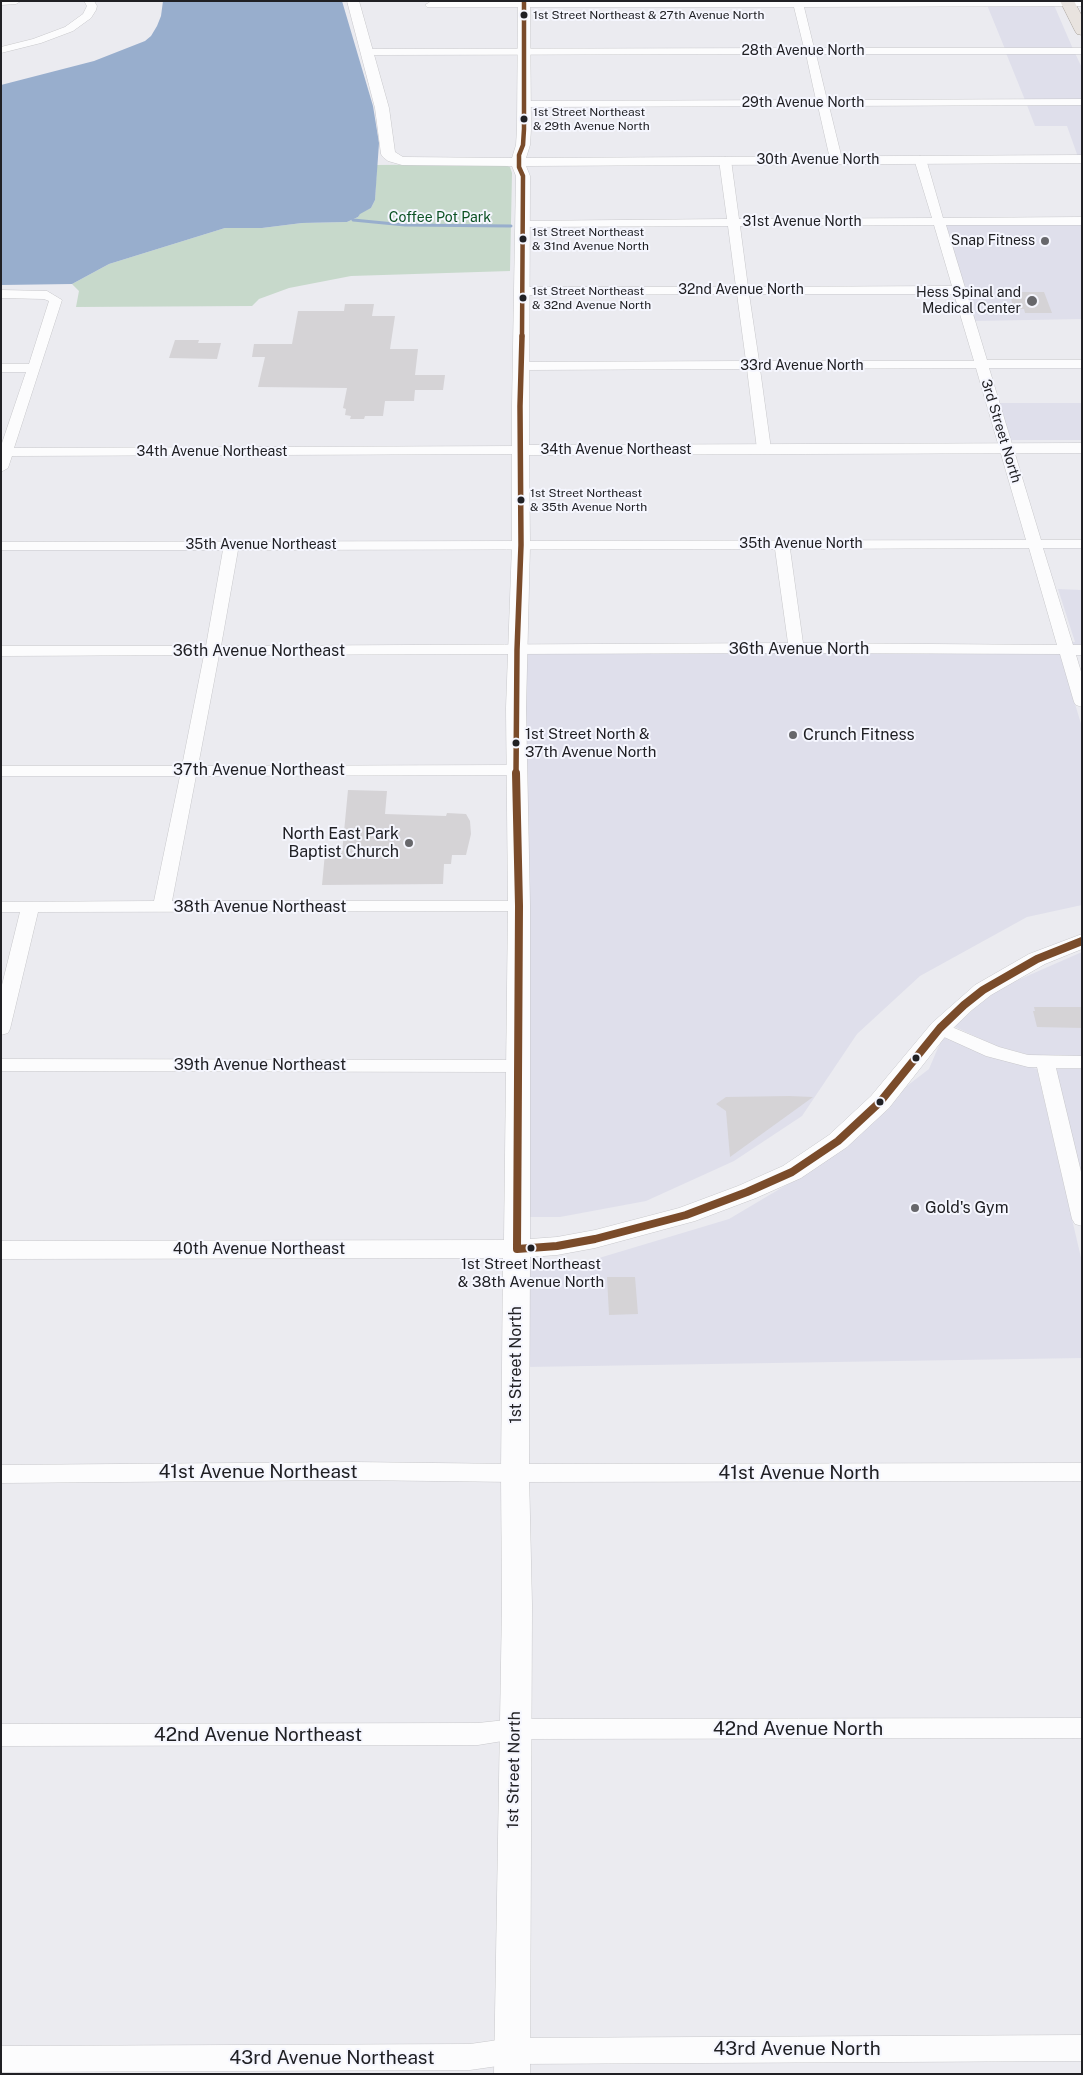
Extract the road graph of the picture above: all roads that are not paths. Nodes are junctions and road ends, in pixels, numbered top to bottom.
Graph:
1 (16, 1) edge
2 (89, 1) edge
3 (353, 1) edge
4 (1, 2) edge
5 (798, 2) edge
6 (1072, 2) edge
7 (524, 3) edge
8 (430, 5) dead end
9 (1082, 32) edge
10 (1, 50) edge
11 (810, 51) junction
12 (1082, 51) edge
13 (368, 52) junction
14 (524, 52) junction
15 (1082, 102) edge
16 (822, 103) junction
17 (524, 104) junction
18 (920, 159) junction
19 (1082, 159) edge
20 (725, 160) junction
21 (836, 160) junction
22 (523, 161) junction
23 (1082, 221) edge
24 (733, 222) junction
25 (939, 222) junction
26 (522, 223) junction
27 (742, 290) junction
28 (959, 290) junction
29 (523, 291) junction
30 (1, 294) edge
31 (1082, 364) edge
32 (981, 365) junction
33 (522, 366) junction
34 (753, 366) junction
35 (1, 368) edge
36 (34, 368) junction
37 (1006, 448) junction
38 (1082, 448) edge
39 (521, 450) junction
40 (764, 450) junction
41 (3, 457) edge
42 (782, 544) junction
43 (1035, 544) junction
44 (1082, 544) edge
45 (521, 545) junction
46 (1, 546) edge
47 (231, 546) junction
48 (796, 648) junction
49 (517, 650) junction
50 (1074, 650) edge
51 (1, 651) edge
52 (213, 651) junction
53 (1082, 702) edge
54 (189, 770) junction
55 (516, 770) junction
56 (1, 771) edge
57 (519, 906) junction
58 (1, 907) edge
59 (30, 907) junction
60 (162, 907) junction
61 (1082, 941) edge
62 (940, 1028) junction
63 (1, 1029) edge
64 (1045, 1062) junction
65 (1082, 1062) edge
66 (1, 1065) edge
67 (518, 1066) junction
68 (1082, 1219) edge
69 (517, 1249) junction
70 (1, 1250) edge
71 (1082, 1472) edge
72 (515, 1473) junction
73 (1, 1474) edge
74 (1082, 1728) edge
75 (514, 1729) junction
76 (1, 1735) edge
77 (1082, 2048) edge
78 (1, 2059) edge
79 (512, 2063) edge

1 - 4 street
2 - 10 street
3 - 13 street
5 - 6 street
5 - 7 street
5 - 11 street
6 - 9 main road
7 - 8 street
7 - 14 street, 1st Street North
11 - 12 street, 28th Avenue North
11 - 14 street, 28th Avenue North
11 - 16 street
13 - 14 street
13 - 22 street, 30th Avenue North
14 - 17 street, 1st Street North
15 - 16 street, 29th Avenue North
16 - 17 street, 29th Avenue North
16 - 21 street
17 - 22 street, 1st Street North
18 - 19 street, 30th Avenue North
18 - 21 street, 30th Avenue North
18 - 25 street, 3rd Street North
20 - 21 street, 30th Avenue North
20 - 22 street, 30th Avenue North
20 - 24 street
22 - 26 street, 1st Street North
23 - 25 street, 31st Avenue North
24 - 25 street, 31st Avenue North
24 - 26 street, 31st Avenue North
24 - 27 street
25 - 28 street, 3rd Street North
26 - 29 street, 1st Street North
27 - 28 street, 32nd Avenue North
27 - 29 street, 32nd Avenue North
27 - 34 street
28 - 32 street, 3rd Street North
29 - 33 street, 1st Street North
30 - 36 street
31 - 32 street, 33rd Avenue North
32 - 34 street, 33rd Avenue North
32 - 37 street, 3rd Street North
33 - 34 street, 33rd Avenue North
33 - 39 street, 1st Street North
34 - 40 street
35 - 36 street
36 - 41 street
37 - 38 street, 34th Avenue Northeast
37 - 40 street, 34th Avenue Northeast
37 - 43 street, 3rd Street North
39 - 40 street, 34th Avenue Northeast
39 - 41 street, 34th Avenue Northeast
39 - 45 street, 1st Street North
42 - 43 street, 35th Avenue North
42 - 45 street, 35th Avenue North
42 - 48 street
43 - 44 street, 35th Avenue North
43 - 50 street, 3rd Street North
45 - 47 street, 35th Avenue Northeast
45 - 49 street, 1st Street North
46 - 47 street, 35th Avenue Northeast
47 - 52 street
48 - 49 street, 36th Avenue North
48 - 50 street, 36th Avenue North
49 - 52 street, 36th Avenue Northeast
49 - 55 street, 1st Street North
50 - 53 street, 3rd Street North
51 - 52 street, 36th Avenue Northeast
52 - 54 street
54 - 55 street, 37th Avenue Northeast
54 - 56 street, 37th Avenue Northeast
54 - 60 street
55 - 57 street, 1st Street North
57 - 60 street, 38th Avenue Northeast
57 - 67 street, 1st Street North
58 - 59 street, 38th Avenue Northeast
59 - 60 street, 38th Avenue Northeast
59 - 63 street
61 - 62 street
62 - 64 street
62 - 69 street
64 - 65 street
64 - 68 street
66 - 67 street, 39th Avenue Northeast
67 - 69 street, 1st Street North
69 - 70 street, 40th Avenue Northeast
69 - 72 street, 1st Street North
71 - 72 street, 41st Avenue North
72 - 73 street, 41st Avenue Northeast
72 - 75 street, 1st Street North
74 - 75 street, 42nd Avenue North
75 - 76 street, 42nd Avenue Northeast
75 - 79 street, 1st Street North
77 - 79 street, 43rd Avenue North
78 - 79 street, 43rd Avenue Northeast

